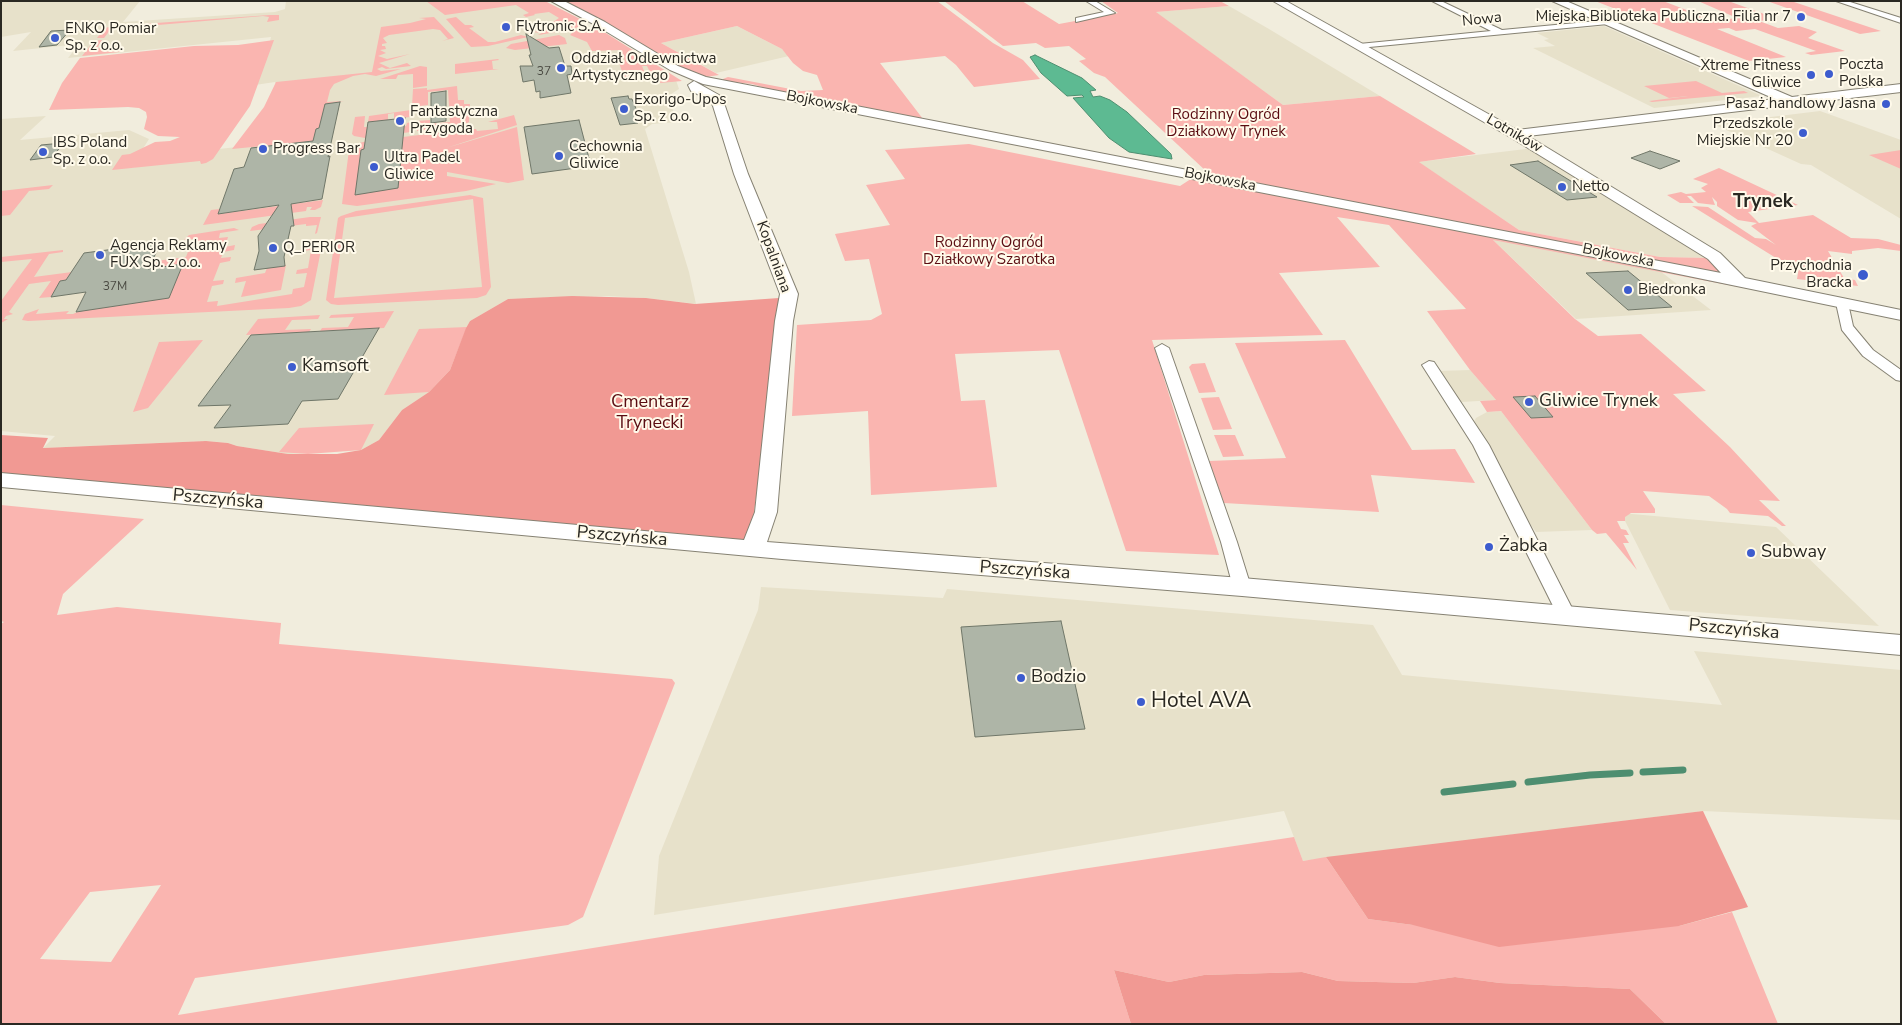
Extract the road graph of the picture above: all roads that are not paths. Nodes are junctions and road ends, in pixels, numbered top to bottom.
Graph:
1 (556, 1) edge
2 (1089, 1) edge
3 (1278, 1) edge
4 (1434, 1) edge
5 (1557, 1) edge
6 (1839, 1) edge
7 (1079, 20) dead end
8 (1901, 21) edge
9 (1608, 22) junction
10 (1501, 32) junction
11 (1359, 46) junction
12 (703, 80) junction
13 (1901, 88) edge
14 (1791, 101) junction
15 (1514, 134) junction
16 (1740, 282) junction
17 (1842, 302) junction
18 (1901, 315) edge
19 (1162, 348) dead end
20 (1429, 365) dead end
21 (1901, 377) edge
22 (1, 480) edge
23 (752, 548) junction
24 (1242, 587) junction
25 (1567, 616) junction
26 (1901, 645) edge

1 - 12 street, Bojkowska
2 - 7 street
3 - 11 street, Lotników
4 - 10 street
5 - 9 street
6 - 8 street
9 - 10 street, Nowa
9 - 14 street
10 - 11 street, Nowa
11 - 15 street, Lotników
12 - 16 street, Bojkowska
12 - 23 street, Kopalniana
13 - 14 street
14 - 15 street
15 - 16 street, Lotników
16 - 17 street, Bojkowska
17 - 18 street, Bojkowska
17 - 21 street
19 - 24 street
20 - 25 street
22 - 23 street, Pszczyńska
23 - 24 street, Pszczyńska
24 - 25 street, Pszczyńska
25 - 26 street, Pszczyńska

